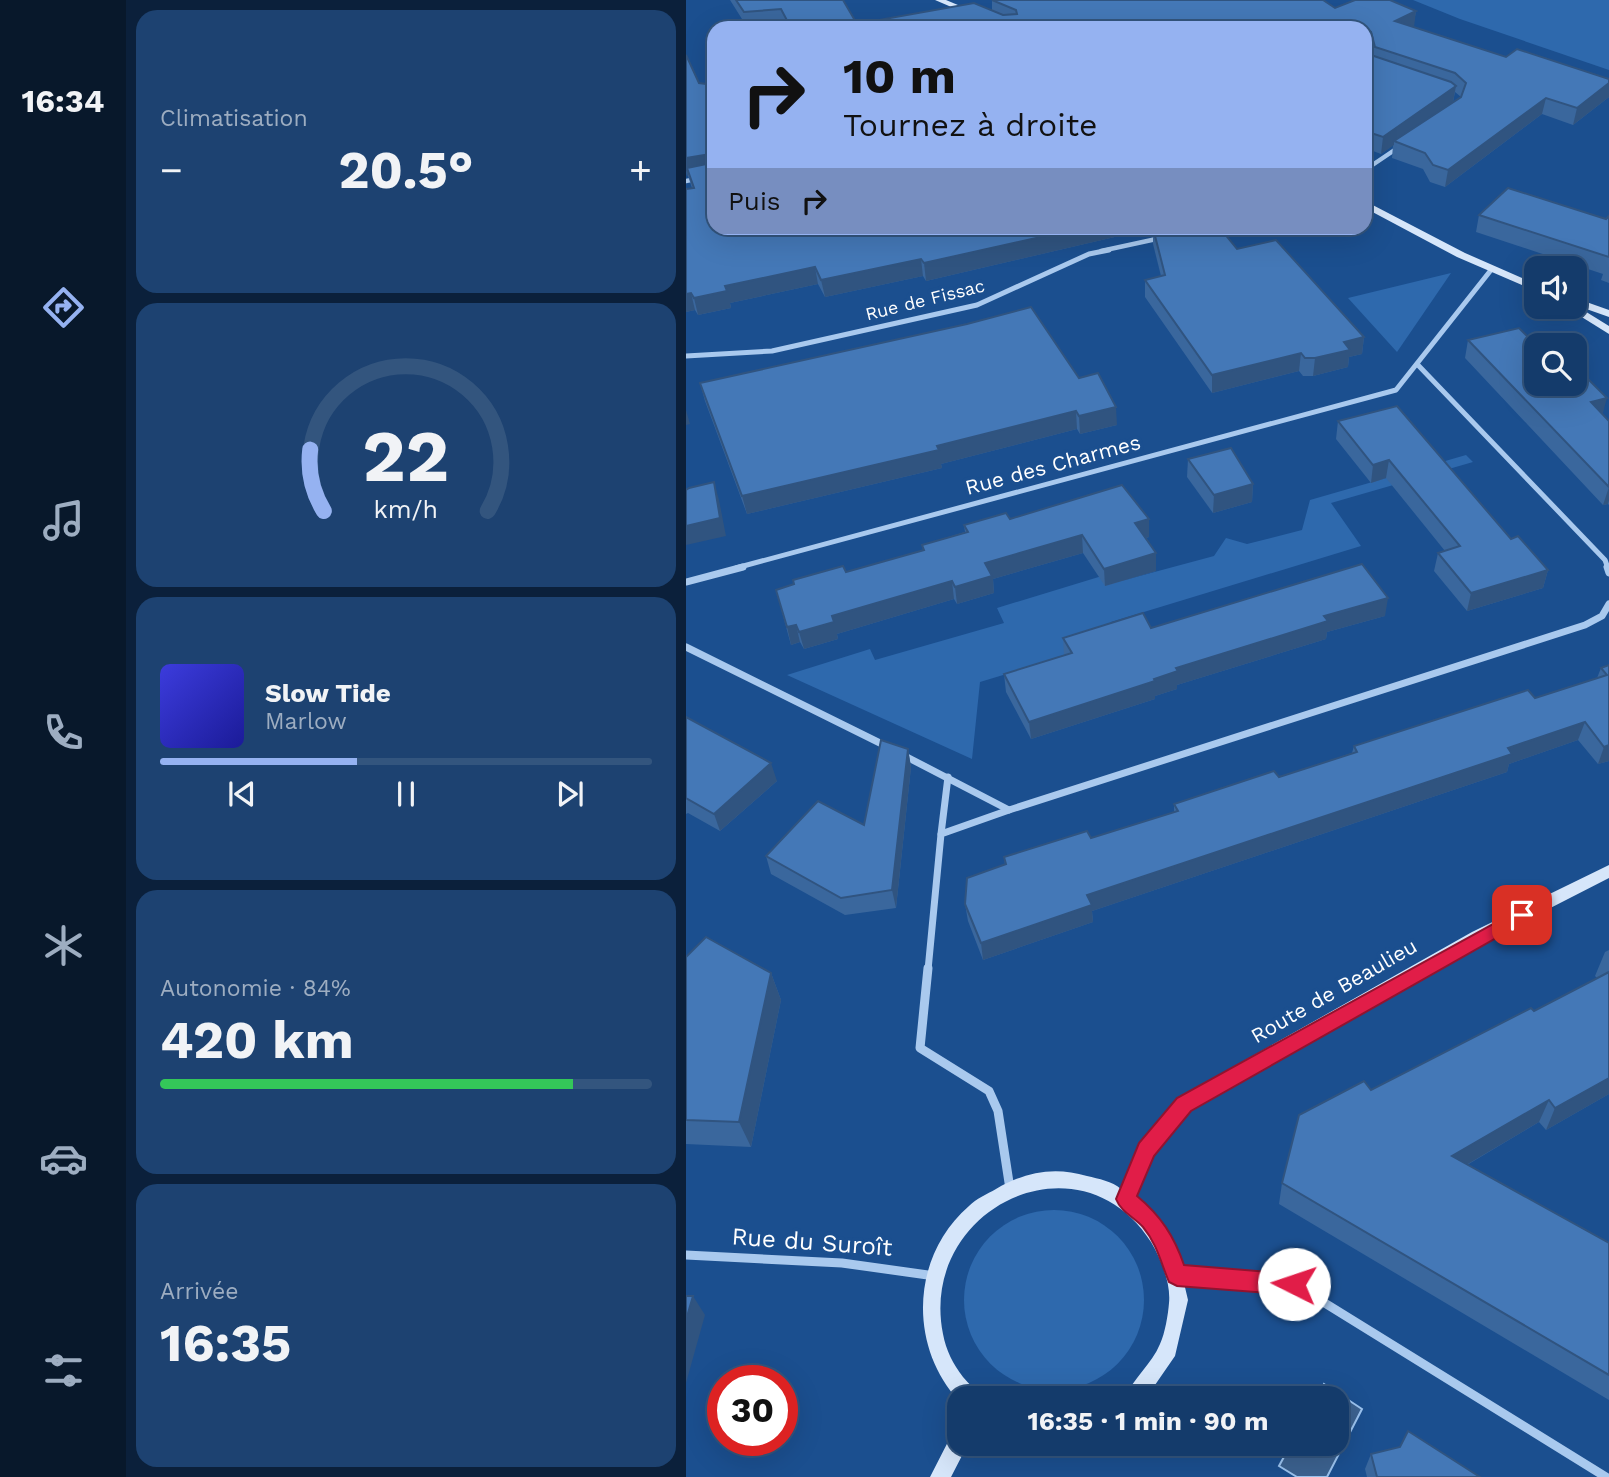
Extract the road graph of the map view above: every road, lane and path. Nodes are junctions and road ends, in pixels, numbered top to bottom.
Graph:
1 (939, 0) edge
2 (977, 15) edge
3 (1411, 139) edge
4 (1372, 165) edge
5 (707, 176) edge
6 (686, 181) edge
7 (1372, 208) edge
8 (1166, 236) edge
9 (1491, 270) junction
10 (1524, 283) edge
11 (1587, 306) edge
12 (1609, 314) edge
13 (1587, 317) edge
14 (1609, 331) edge
15 (686, 356) edge
16 (1418, 364) junction
17 (1609, 573) edge
18 (686, 582) edge
19 (1609, 604) edge
20 (686, 647) edge
21 (948, 777) junction
22 (1009, 810) junction
23 (941, 834) junction
24 (1609, 871) edge
25 (1010, 1189) junction
26 (1126, 1199) junction
27 (686, 1255) edge
28 (1177, 1275) junction
29 (934, 1276) junction
30 (956, 1386) edge
31 (1145, 1386) edge
32 (951, 1456) edge
33 (940, 1477) edge
34 (1606, 1477) edge

1 - 2 street
3 - 4 street
5 - 6 street
7 - 9 street
8 - 15 street, Rue de Fissac
9 - 10 street
9 - 16 street, Rue des Charmes
11 - 12 street
13 - 14 street
16 - 17 street
16 - 18 street, Rue des Charmes
19 - 22 street
20 - 21 street
21 - 22 street
21 - 23 street
22 - 23 street
23 - 25 street
24 - 26 street, Route de Beaulieu
25 - 26 street
25 - 29 street
26 - 28 street
27 - 29 street, Rue du Suroît
28 - 31 street
28 - 34 street
29 - 30 street
32 - 33 street

